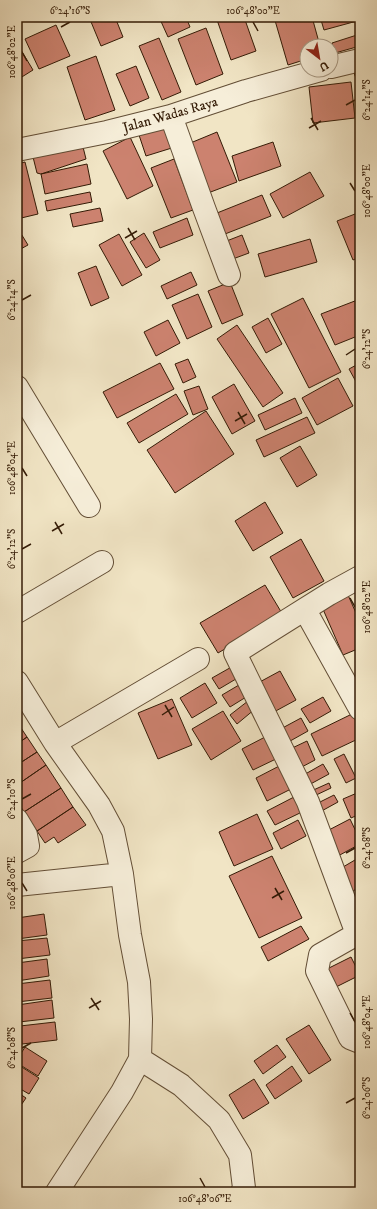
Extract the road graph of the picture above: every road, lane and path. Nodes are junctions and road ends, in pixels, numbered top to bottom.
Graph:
1 (360, 60) edge
2 (339, 65) edge
3 (299, 76) edge
4 (171, 116) junction
5 (17, 150) edge
6 (229, 275) dead end
7 (17, 387) edge
8 (89, 506) dead end
9 (102, 562) dead end
10 (360, 577) edge
11 (305, 610) junction
12 (17, 612) edge
13 (198, 659) dead end
14 (17, 682) edge
15 (360, 709) edge
16 (55, 743) junction
17 (17, 820) edge
18 (17, 852) edge
19 (122, 874) junction
20 (17, 885) edge
21 (359, 934) edge
22 (360, 1042) edge
23 (140, 1059) junction
24 (58, 1192) edge
25 (242, 1192) edge

1 - 2 street
3 - 4 street, Jalan Wadas Raya
4 - 5 street, Jalan Wadas Raya
4 - 6 street
7 - 8 street
9 - 12 street
10 - 11 street
11 - 15 street
11 - 21 street
13 - 16 street
14 - 16 street
16 - 19 street
17 - 18 street
19 - 20 street
19 - 23 street
21 - 22 street
23 - 24 street
23 - 25 street

